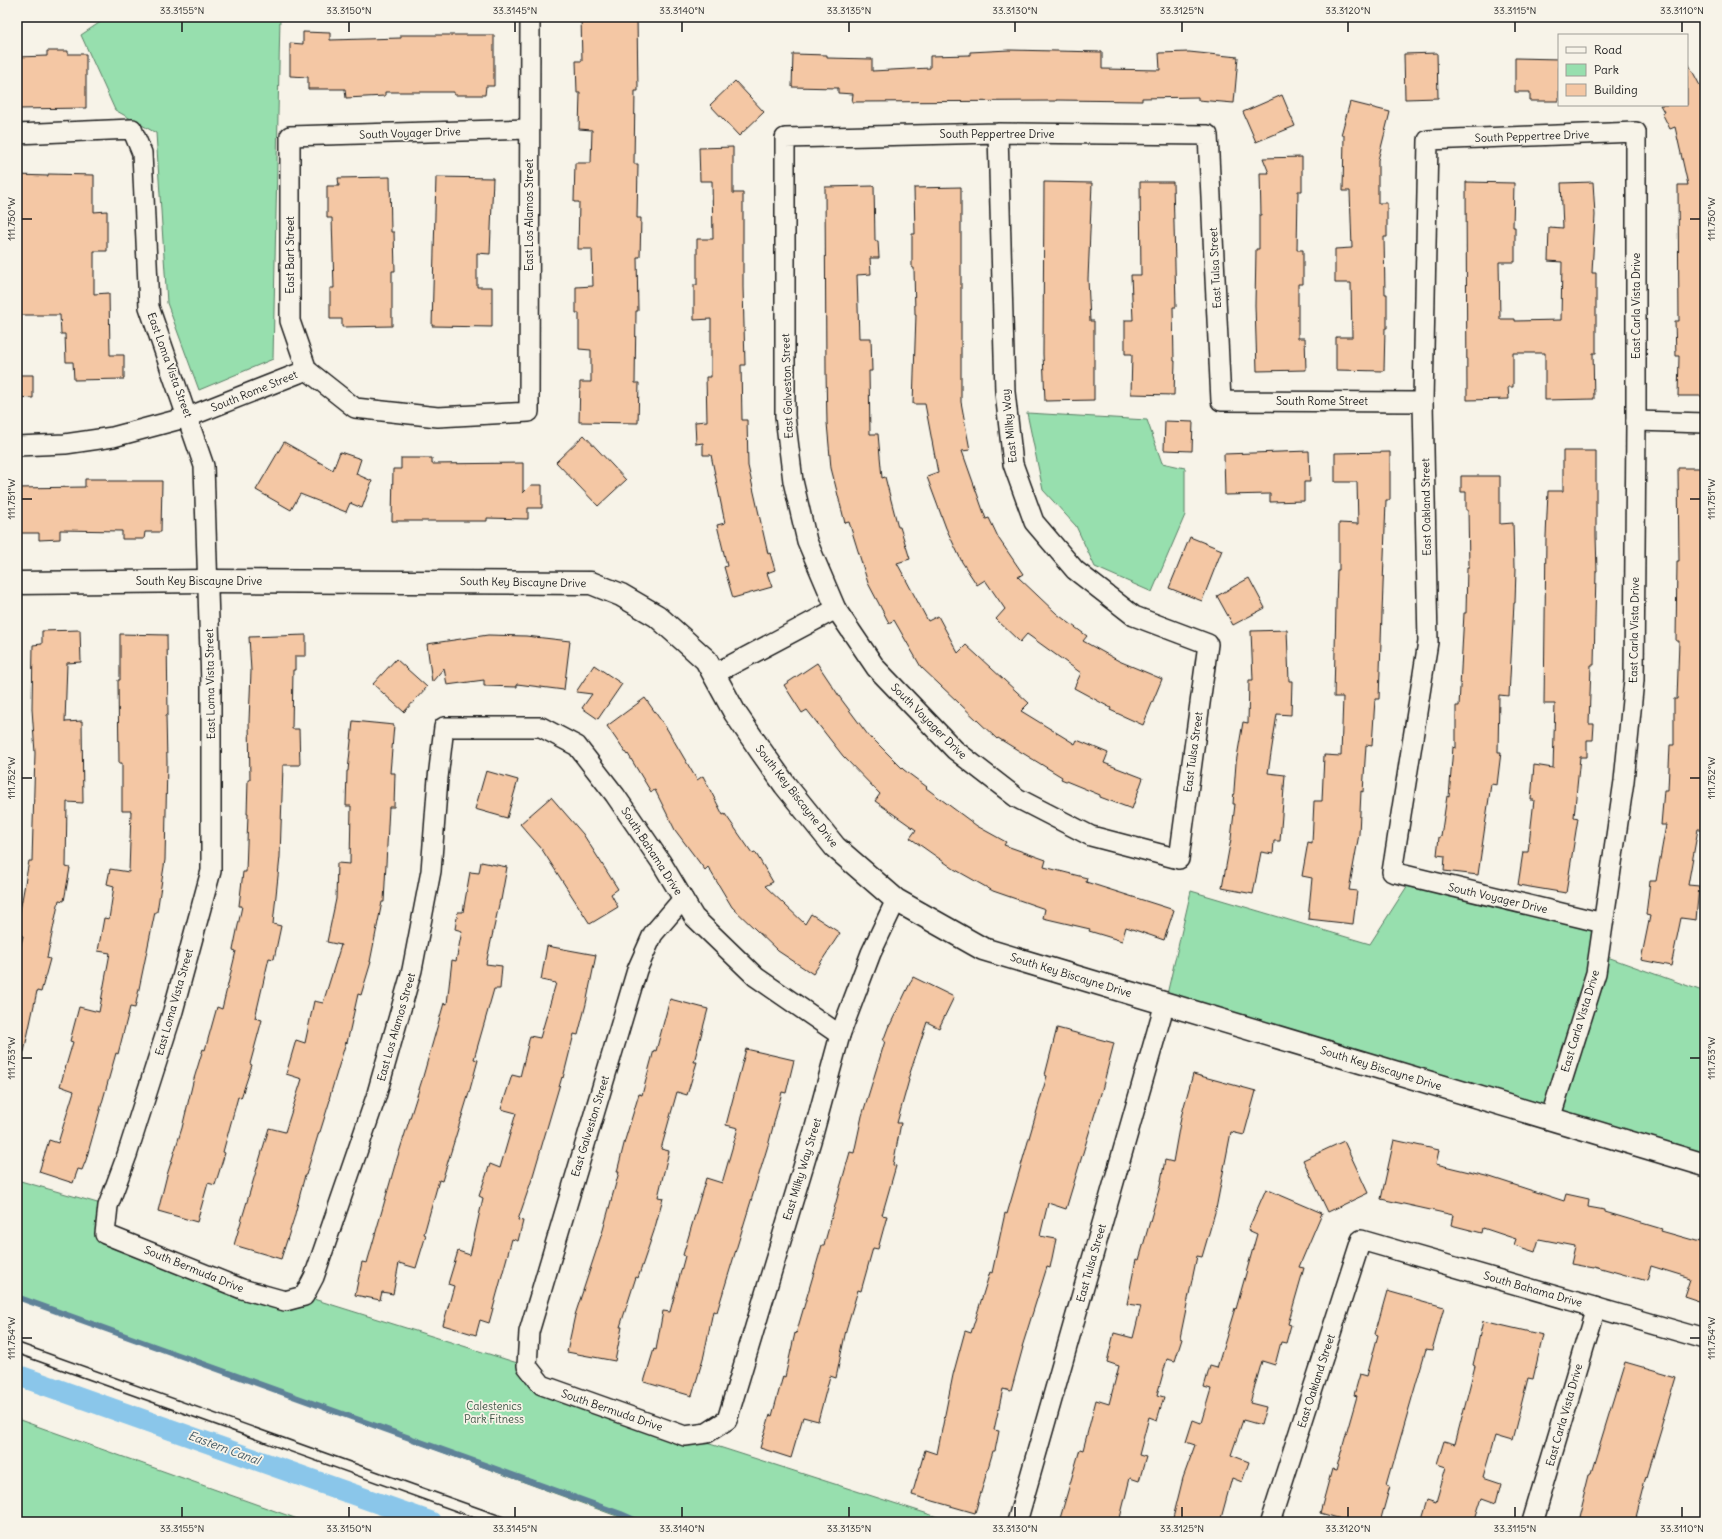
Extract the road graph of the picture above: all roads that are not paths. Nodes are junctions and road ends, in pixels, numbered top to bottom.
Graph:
1 (530, 17) edge
2 (529, 129) junction
3 (1636, 132) joint
4 (998, 133) junction
5 (17, 134) edge
6 (1208, 135) joint
7 (290, 136) joint
8 (785, 138) joint
9 (1428, 140) joint
10 (307, 370) junction
11 (1221, 401) joint
12 (1423, 402) junction
13 (529, 412) joint
14 (188, 417) junction
15 (1636, 421) junction
16 (1705, 423) edge
17 (17, 446) edge
18 (207, 581) junction
19 (17, 583) edge
20 (836, 609) junction
21 (1208, 644) joint
22 (714, 674) junction
23 (444, 727) joint
24 (1178, 859) joint
25 (1392, 872) joint
26 (683, 899) junction
27 (896, 900) junction
28 (1603, 923) junction
29 (1165, 1003) junction
30 (840, 1035) junction
31 (1550, 1119) junction
32 (1705, 1165) edge
33 (105, 1234) joint
34 (1362, 1240) joint
35 (285, 1301) joint
36 (1596, 1307) junction
37 (1705, 1339) edge
38 (17, 1348) edge
39 (527, 1366) joint
40 (707, 1433) joint
41 (502, 1522) edge
42 (1017, 1522) edge
43 (1270, 1522) edge
44 (1532, 1522) edge

1 - 2 street, East Los Alamos Street
2 - 7 street, South Voyager Drive
2 - 13 street, East Los Alamos Street
3 - 9 street, South Peppertree Drive
3 - 15 street, East Carla Vista Drive
4 - 6 street, South Peppertree Drive
4 - 8 street, South Peppertree Drive
4 - 21 street, East Milky Way
5 - 14 street, East Loma Vista Street
6 - 11 street, East Tulsa Street
7 - 10 street, East Bart Street
8 - 20 street, East Galveston Street
9 - 12 street, East Oakland Street
10 - 13 street, South Rome Street
10 - 14 street, South Rome Street
11 - 12 street, South Rome Street
12 - 25 street, East Oakland Street
14 - 17 street, South Rome Street
14 - 18 street, East Loma Vista Street
15 - 16 street
15 - 28 street, East Carla Vista Drive
18 - 19 street, South Key Biscayne Drive
18 - 22 street, South Key Biscayne Drive
18 - 33 street, East Loma Vista Street
20 - 22 street
20 - 24 street, South Voyager Drive
21 - 24 street, East Tulsa Street
22 - 27 street, South Key Biscayne Drive
23 - 26 street, South Bahama Drive
23 - 35 street, East Los Alamos Street
25 - 28 street, South Voyager Drive
26 - 30 street, South Bahama Drive
26 - 39 street, East Galveston Street
27 - 29 street, South Key Biscayne Drive
27 - 30 street, East Milky Way Street
28 - 31 street, East Carla Vista Drive
29 - 31 street, South Key Biscayne Drive
29 - 42 street, East Tulsa Street
30 - 40 street, East Milky Way Street
31 - 32 street, South Key Biscayne Drive
33 - 35 street, South Bermuda Drive
34 - 36 street, South Bahama Drive
34 - 43 street, East Oakland Street
36 - 37 street, South Bahama Drive
36 - 44 street, East Carla Vista Drive
38 - 41 lane
39 - 40 street, South Bermuda Drive

